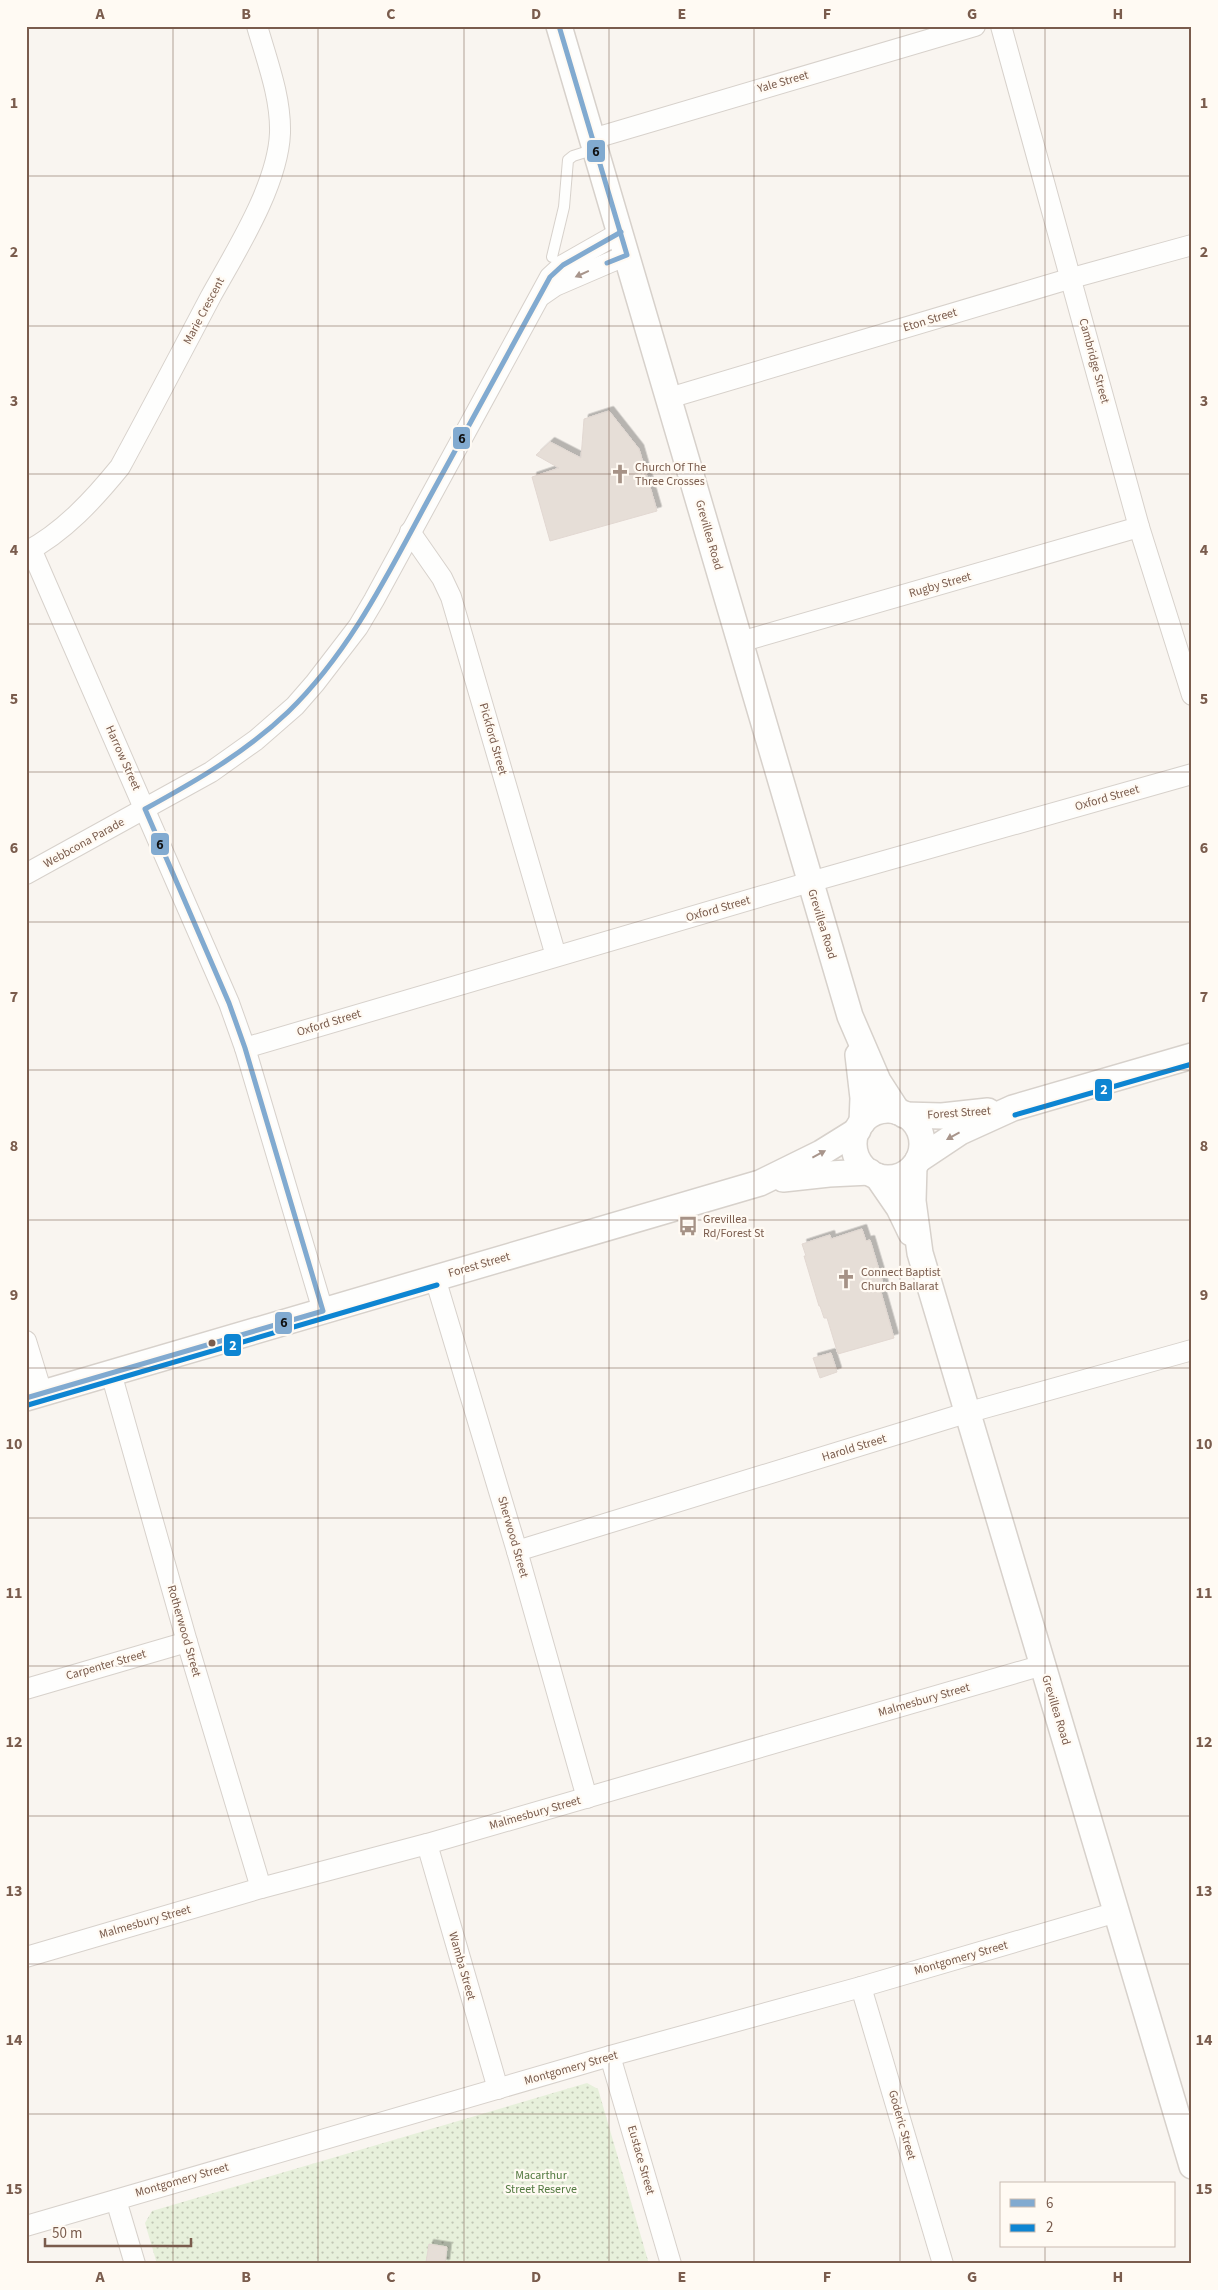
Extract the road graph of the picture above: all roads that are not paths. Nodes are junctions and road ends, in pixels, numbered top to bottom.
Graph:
1 (256, 26) edge
2 (559, 26) edge
3 (975, 26) edge
4 (1001, 26) edge
5 (594, 144) junction
6 (624, 244) junction
7 (1192, 245) edge
8 (552, 257) dead end
9 (1072, 278) junction
10 (669, 398) junction
11 (1139, 527) junction
12 (410, 532) junction
13 (29, 550) edge
14 (740, 642) junction
15 (1192, 695) edge
16 (1192, 774) edge
17 (145, 809) junction
18 (26, 874) edge
19 (810, 882) junction
20 (556, 956) junction
21 (850, 1016) junction
22 (245, 1048) junction
23 (1192, 1056) edge
24 (1013, 1108) junction
25 (901, 1114) junction
26 (860, 1127) junction
27 (916, 1163) junction
28 (873, 1174) junction
29 (760, 1182) junction
30 (920, 1253) junction
31 (435, 1278) junction
32 (323, 1311) junction
33 (26, 1341) edge
34 (1192, 1350) edge
35 (111, 1373) junction
36 (34, 1396) edge
37 (966, 1413) junction
38 (517, 1550) junction
39 (187, 1642) junction
40 (1043, 1665) junction
41 (26, 1689) edge
42 (587, 1798) junction
43 (427, 1844) junction
44 (261, 1888) junction
45 (1117, 1912) junction
46 (26, 1957) edge
47 (861, 1987) junction
48 (610, 2056) junction
49 (498, 2088) junction
50 (1191, 2158) edge
51 (116, 2200) junction
52 (26, 2226) edge
53 (135, 2264) edge
54 (671, 2264) edge
55 (943, 2264) edge

1 - 13 street, Marie Crescent
2 - 5 street, Grevillea Road
3 - 5 street, Yale Street
4 - 9 street, Cambridge Street
5 - 6 street, Grevillea Road
5 - 8 lane
6 - 10 street, Grevillea Road
6 - 12 street, Webbcona Parade
7 - 9 street, Eton Street
9 - 10 street, Eton Street
9 - 11 street, Cambridge Street
10 - 14 street, Grevillea Road
11 - 14 street, Rugby Street
11 - 15 street, Cambridge Street
12 - 17 street, Webbcona Parade
12 - 20 street, Pickford Street
13 - 17 street, Harrow Street
14 - 19 street, Grevillea Road
16 - 19 street, Oxford Street
17 - 18 street, Webbcona Parade
17 - 22 street, Harrow Street
19 - 20 street, Oxford Street
19 - 21 street, Grevillea Road
20 - 22 street, Oxford Street
21 - 25 street, Grevillea Road
21 - 26 street, Grevillea Road
22 - 32 street, Harrow Street
23 - 24 street, Forest Street
24 - 25 street, Forest Street
24 -> 27 street, Forest Street
25 - 26 street
25 - 27 street, Grevillea Road
26 - 28 street, Grevillea Road
29 -> 26 street
27 - 28 street
27 - 30 street, Grevillea Road
28 - 29 street
28 - 30 street, Grevillea Road
29 - 31 street, Forest Street
30 - 37 street, Grevillea Road
31 - 32 street, Forest Street
31 - 38 street, Sherwood Street
32 - 35 street, Forest Street
33 - 36 street
34 - 37 street, Harold Street
35 - 36 street, Forest Street
35 - 39 street, Rotherwood Street
37 - 38 street, Harold Street
37 - 40 street, Grevillea Road
38 - 42 street, Sherwood Street
39 - 41 street, Carpenter Street
39 - 44 street, Rotherwood Street
40 - 42 street, Malmesbury Street
40 - 45 street, Grevillea Road
42 - 43 street, Malmesbury Street
43 - 44 street, Malmesbury Street
43 - 49 street, Wamba Street
44 - 46 street, Malmesbury Street
45 - 47 street, Montgomery Street
45 - 50 street, Grevillea Road
47 - 48 street, Montgomery Street
47 - 55 street, Goderic Street
48 - 49 street, Montgomery Street
48 - 54 street, Eustace Street
49 - 51 street, Montgomery Street
51 - 52 street, Montgomery Street
51 - 53 street

